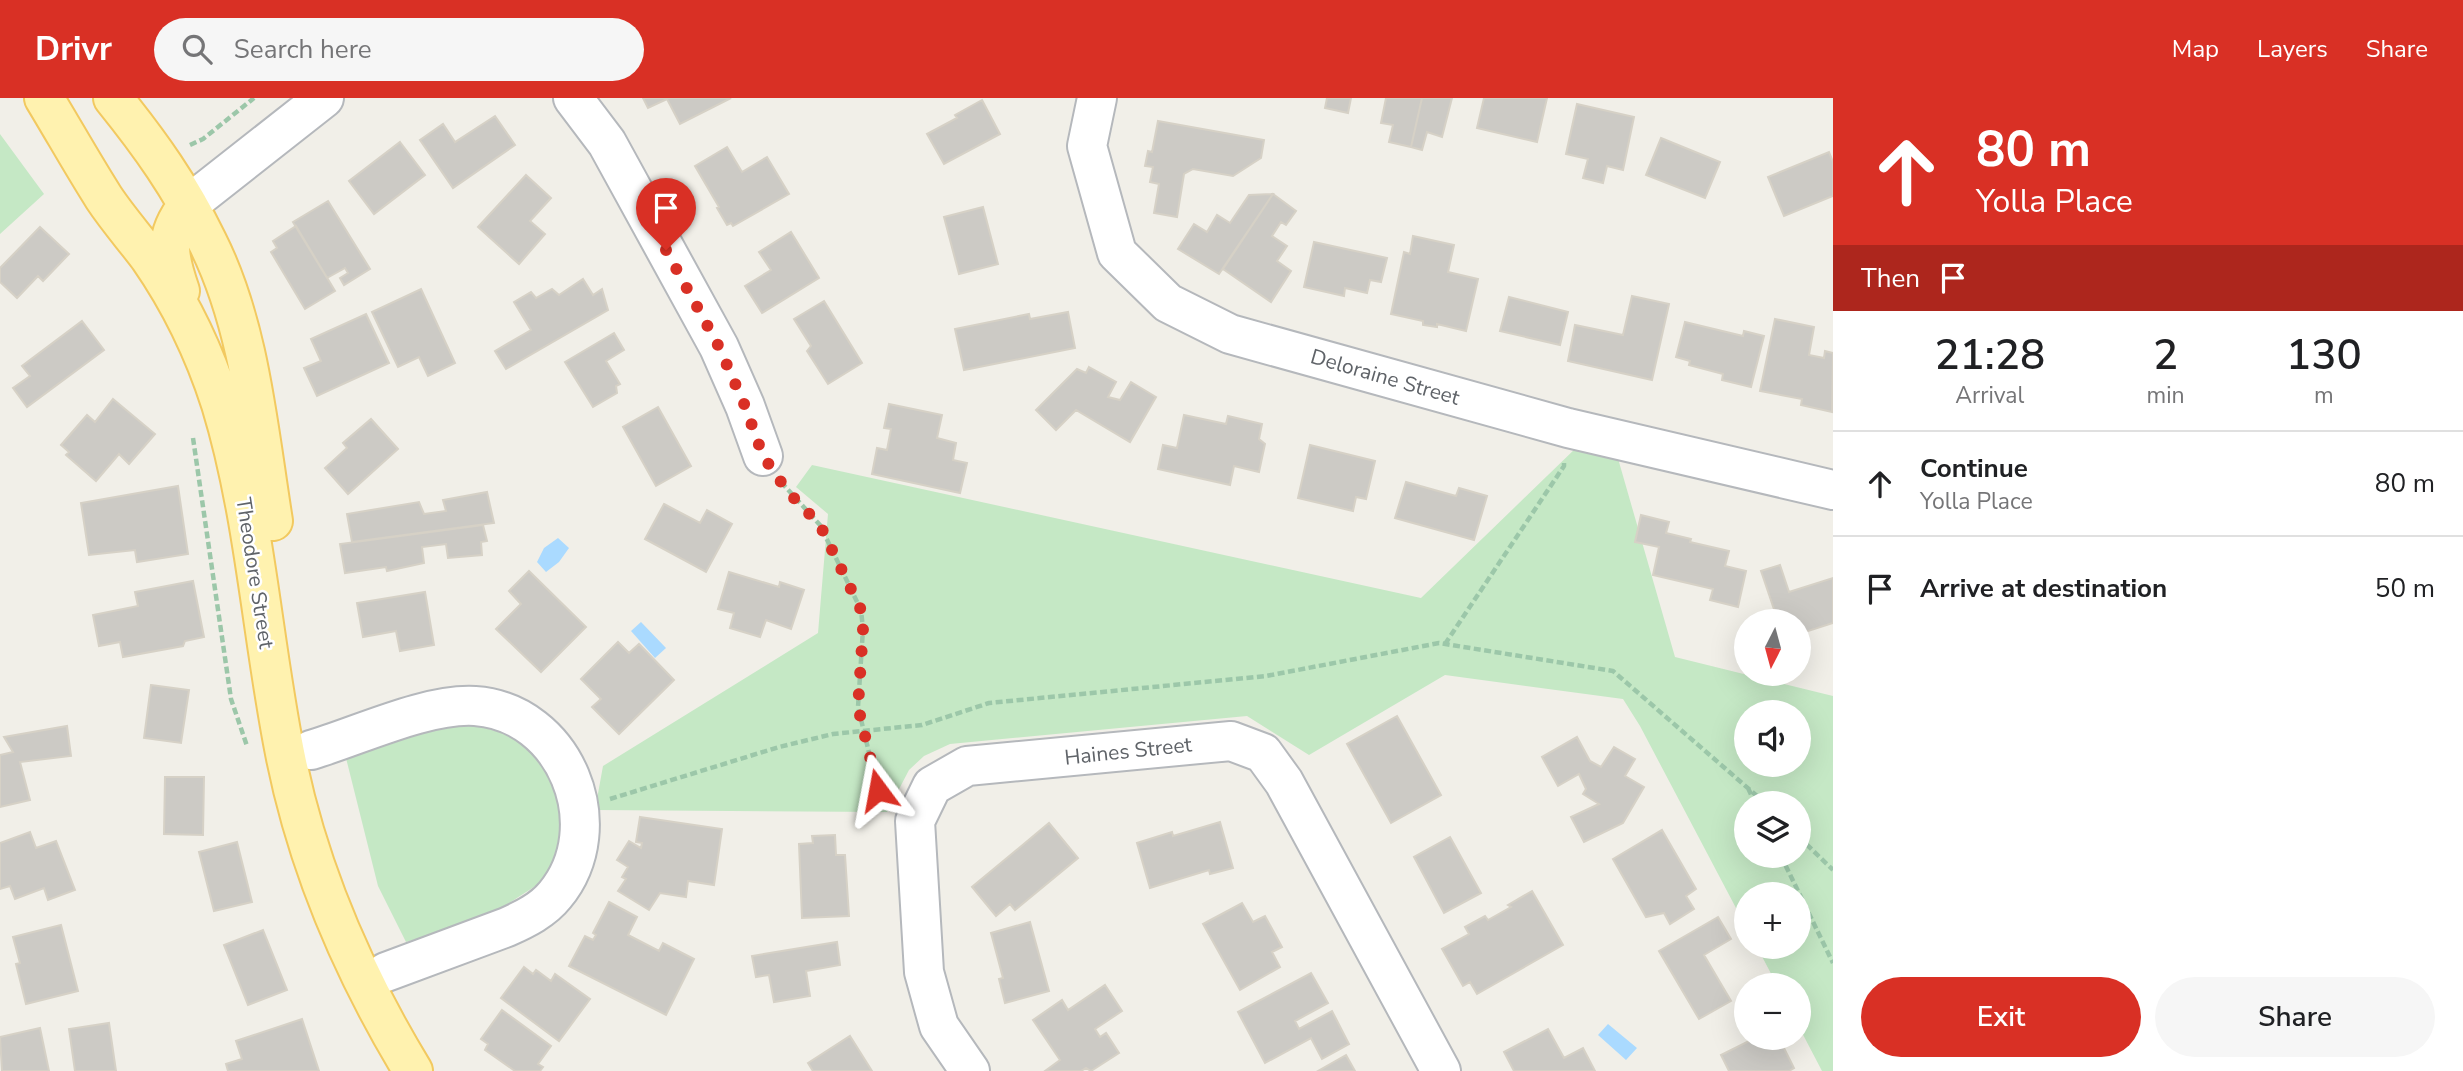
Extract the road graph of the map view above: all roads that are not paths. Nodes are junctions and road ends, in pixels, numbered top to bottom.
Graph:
1 (44, 98) edge
2 (113, 98) edge
3 (324, 98) edge
4 (573, 98) edge
5 (1097, 98) edge
6 (188, 205) junction
7 (131, 234) junction
8 (230, 302) junction
9 (192, 326) junction
10 (208, 366) junction
11 (763, 456) road end
12 (1833, 489) edge
13 (256, 495) junction
14 (298, 752) junction
15 (375, 977) junction
16 (413, 1071) edge
17 (432, 1071) edge
18 (970, 1071) edge
19 (1441, 1071) edge

1 - 7 main road, Theodore Street
2 - 6 main road, Theodore Street
3 - 6 street
4 - 11 street
5 - 12 street, Deloraine Street
6 - 7 main road
6 - 8 main road, Theodore Street
6 - 9 main road
7 - 9 main road, Theodore Street
8 - 10 main road
8 - 13 main road, Theodore Street
9 - 10 main road, Theodore Street
10 - 13 main road, Theodore Street
13 - 14 main road, Theodore Street
14 - 15 main road, Theodore Street
14 - 15 street
15 - 16 main road, Theodore Street
15 - 17 main road, Theodore Street
18 - 19 street, Haines Street

